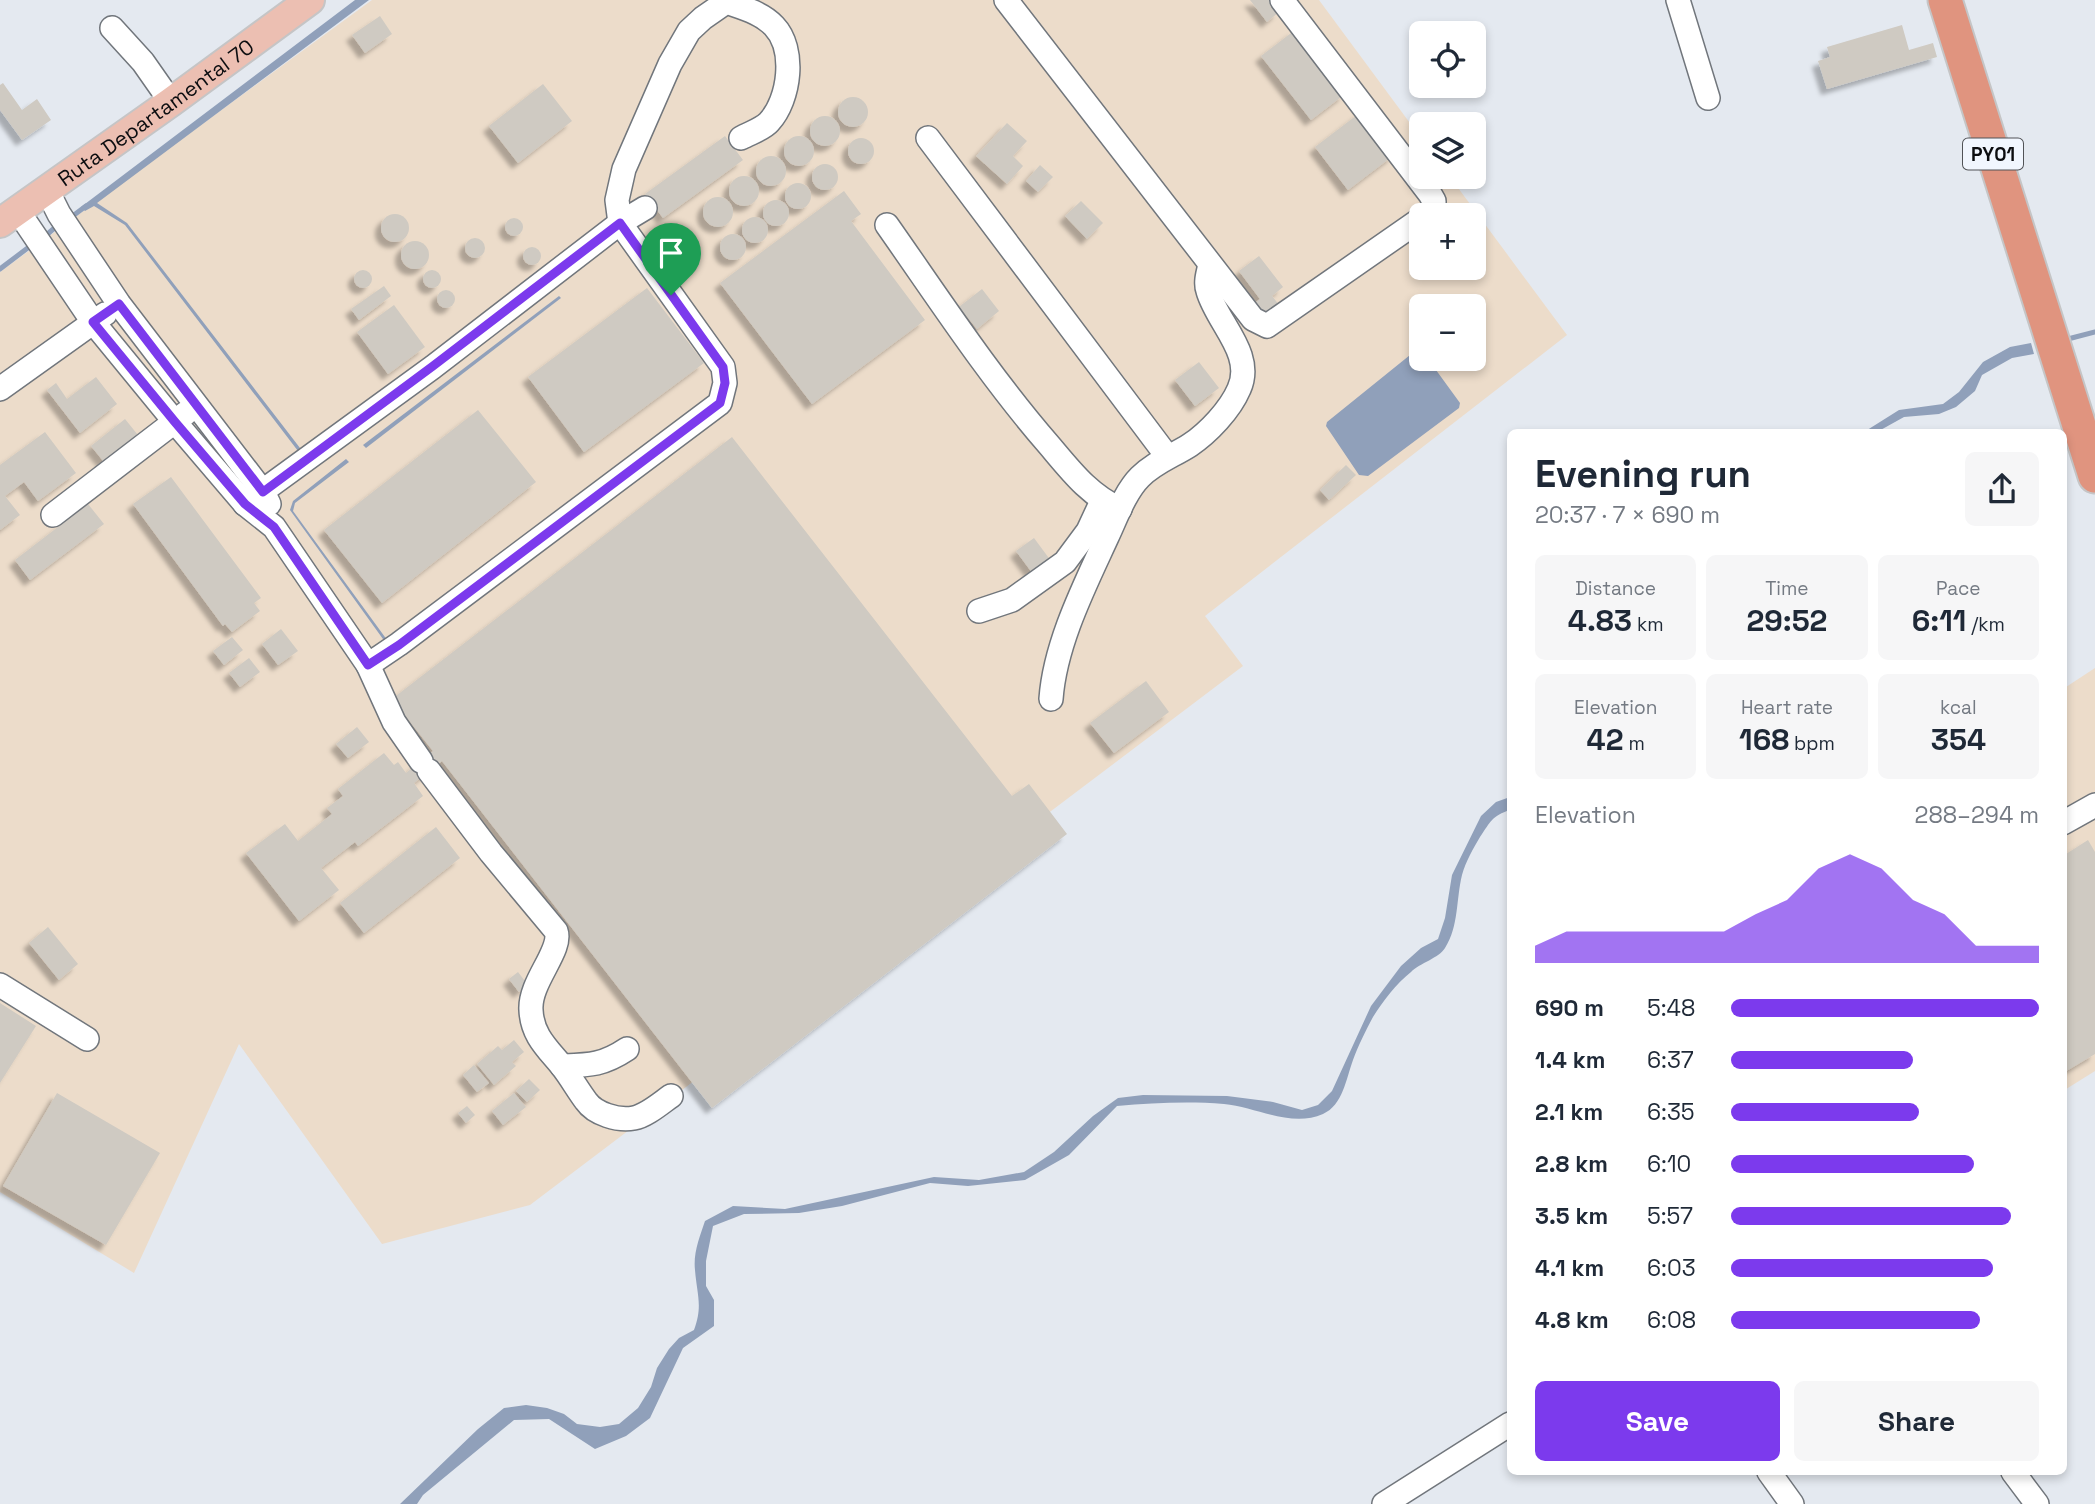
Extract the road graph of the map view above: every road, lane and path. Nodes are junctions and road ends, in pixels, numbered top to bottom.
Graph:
1 (310, 0) edge
2 (1006, 0) edge
3 (1282, 0) edge
4 (1678, 0) edge
5 (1945, 0) edge
6 (728, 1) edge
7 (112, 28) dead end
8 (1707, 98) dead end
9 (171, 103) junction
10 (741, 138) dead end
11 (928, 138) dead end
12 (47, 190) junction
13 (1434, 203) edge
14 (645, 208) dead end
15 (9, 217) edge
16 (620, 223) junction
17 (887, 225) dead end
18 (1409, 227) edge
19 (1210, 265) junction
20 (119, 304) junction
21 (93, 322) junction
22 (0, 389) edge
23 (197, 405) junction
24 (175, 422) junction
25 (1167, 456) junction
26 (2095, 477) edge
27 (254, 498) junction
28 (1111, 505) junction
29 (54, 515) dead end
30 (979, 611) dead end
31 (368, 665) junction
32 (1051, 699) dead end
33 (2095, 805) edge
34 (2067, 821) edge
35 (0, 985) edge
36 (87, 1039) dead end
37 (627, 1049) dead end
38 (562, 1066) junction
39 (671, 1096) dead end
40 (1507, 1426) edge
41 (1771, 1475) edge
42 (2015, 1475) edge
43 (1384, 1504) edge
44 (1792, 1504) edge
45 (2037, 1504) edge

1 - 9 main road, Ruta Departamental 70
2 - 19 street
3 - 13 street
4 - 8 street
5 - 26 highway, PY01
6 - 10 street
6 - 16 street
7 - 9 street
9 - 12 main road, Ruta Departamental 70
11 - 25 street
12 - 15 main road, Ruta Departamental 70
12 - 20 street
14 - 16 street
15 - 21 street
16 - 27 street
16 - 31 street
17 - 28 street
18 - 19 street
19 - 25 street
20 - 21 street
20 - 23 street
21 - 22 street
21 - 24 street
23 - 24 street
23 - 27 street
24 - 27 street
24 - 29 street
25 - 28 street
27 - 31 street
28 - 30 street
28 - 32 street
31 - 38 street
33 - 34 street
35 - 36 street
37 - 38 street
38 - 39 street
40 - 43 street
41 - 44 street
42 - 45 street

